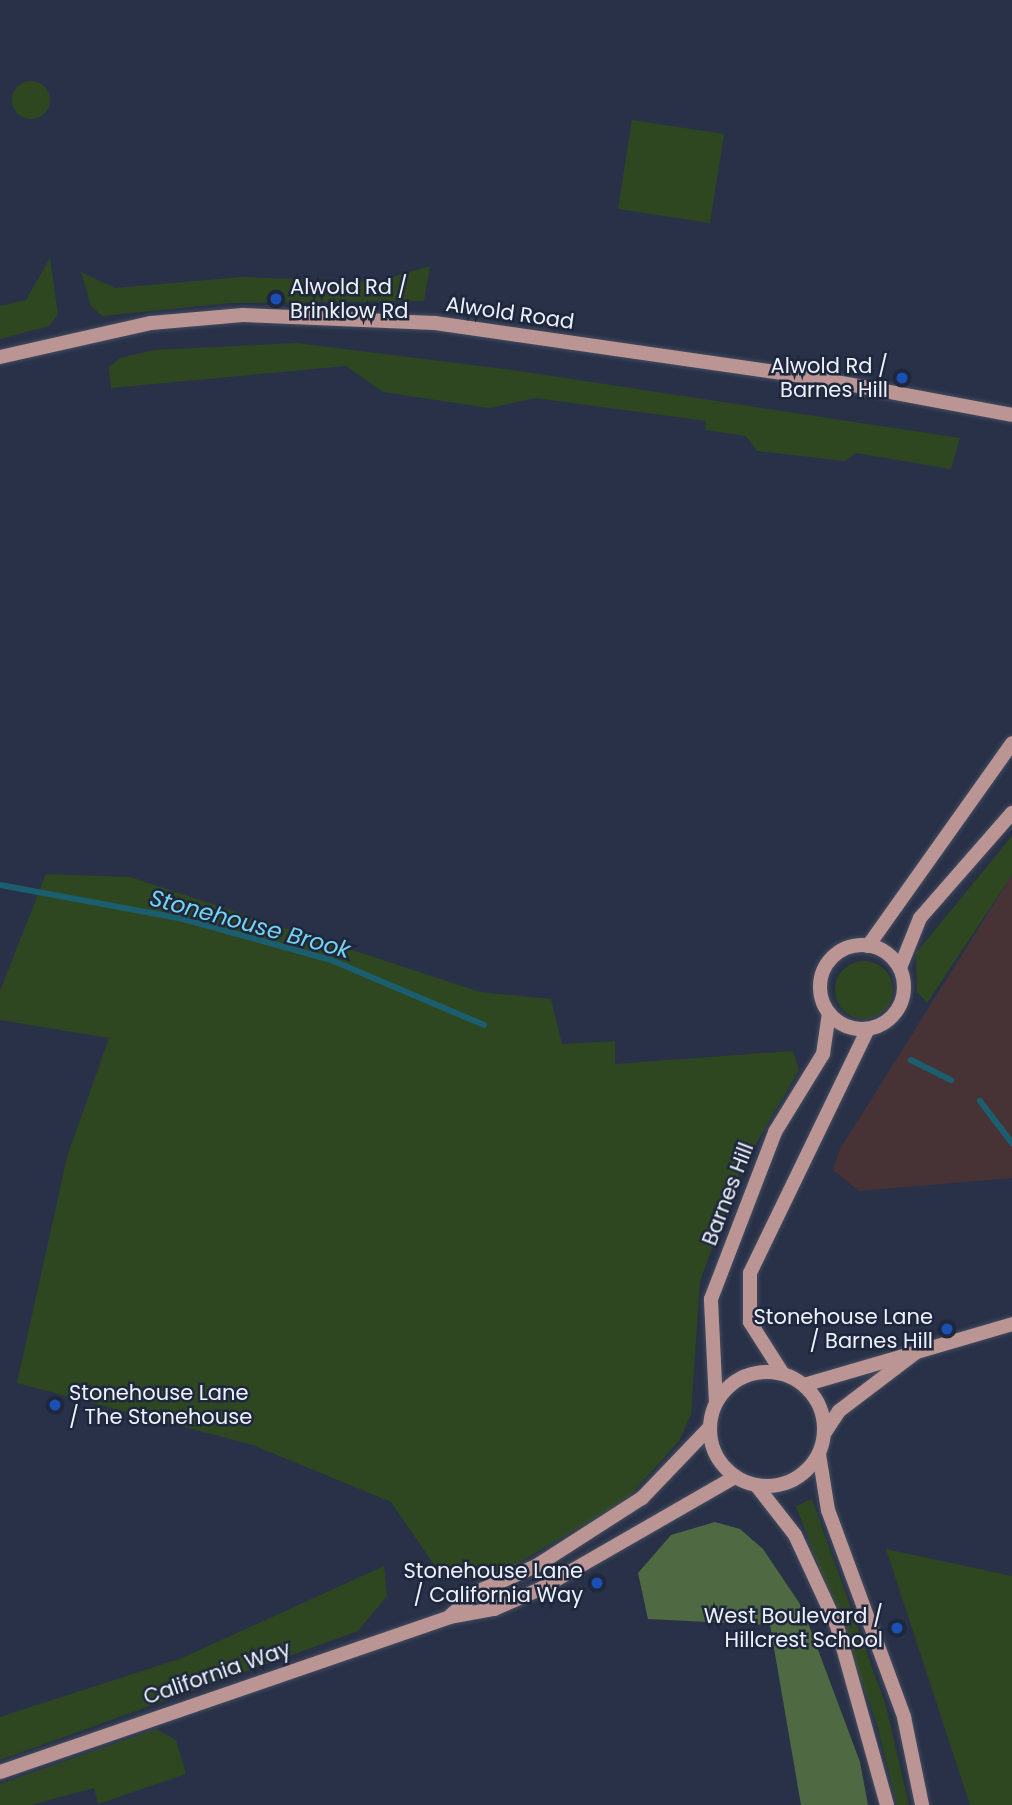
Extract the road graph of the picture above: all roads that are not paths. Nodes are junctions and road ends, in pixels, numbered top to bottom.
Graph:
1 (0, 357) edge
2 (1012, 415) edge
3 (1012, 743) edge
4 (1012, 813) edge
5 (868, 946) junction
6 (900, 968) junction
7 (830, 1013) junction
8 (868, 1029) junction
9 (1012, 1324) edge
10 (924, 1346) junction
11 (783, 1374) junction
12 (804, 1385) junction
13 (716, 1403) junction
14 (710, 1427) junction
15 (824, 1435) junction
16 (819, 1454) junction
17 (735, 1477) junction
18 (756, 1485) junction
19 (449, 1617) junction
20 (0, 1772) edge
21 (887, 1805) edge
22 (922, 1805) edge

1 - 2 main road, Alwold Road
3 - 5 main road
4 - 6 main road
5 - 6 main road
5 - 7 main road
6 - 8 main road
7 - 8 main road
7 - 13 main road, Barnes Hill
8 - 11 main road
9 - 10 main road
10 - 12 main road
10 - 15 main road
11 - 12 main road
11 - 13 main road
12 - 15 main road
13 - 14 main road
14 - 17 main road
14 - 19 main road, California Way
15 - 16 main road
16 - 18 main road
16 - 22 main road
17 - 18 main road
17 - 19 main road, California Way
18 - 21 main road
19 - 20 main road, California Way

